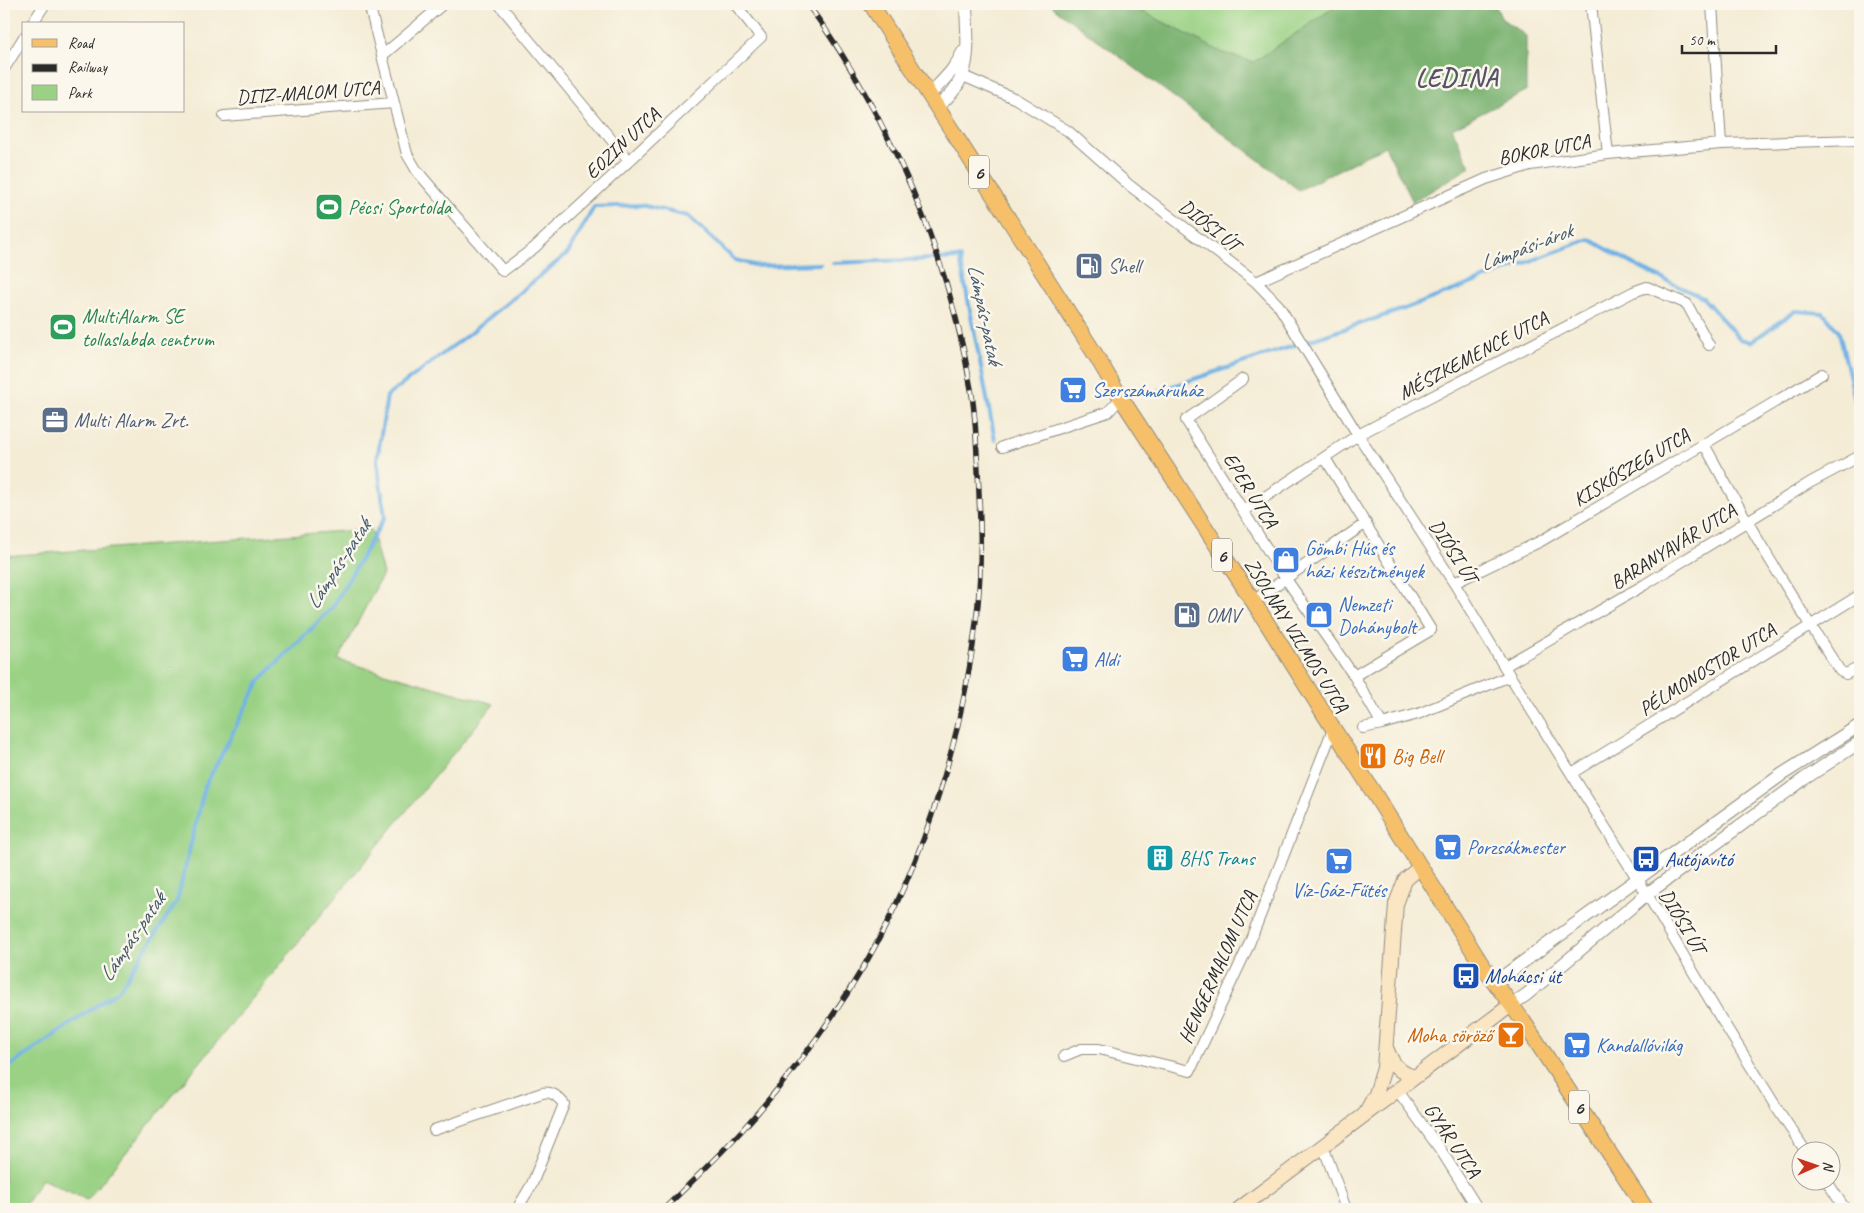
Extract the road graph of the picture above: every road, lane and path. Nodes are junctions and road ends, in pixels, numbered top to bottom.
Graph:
1 (45, 4) edge
2 (369, 4) edge
3 (443, 4) edge
4 (498, 4) edge
5 (735, 4) edge
6 (870, 4) edge
7 (966, 4) edge
8 (1591, 4) edge
9 (1712, 4) edge
10 (33, 22) edge
11 (22, 40) edge
12 (966, 45) junction
13 (383, 55) junction
14 (4, 69) edge
15 (963, 76) junction
16 (932, 101) junction
17 (394, 103) junction
18 (224, 116) dead end
19 (1860, 140) edge
20 (1720, 144) junction
21 (1608, 154) junction
22 (629, 162) junction
23 (503, 271) joint
24 (1256, 282) junction
25 (1709, 345) dead end
26 (1822, 374) dead end
27 (1244, 379) dead end
28 (1121, 398) junction
29 (1358, 435) junction
30 (1704, 444) junction
31 (1002, 447) dead end
32 (1860, 456) edge
33 (1324, 458) junction
34 (1244, 511) junction
35 (1746, 521) junction
36 (1366, 524) junction
37 (1286, 579) junction
38 (1454, 583) junction
39 (1860, 595) edge
40 (1253, 600) junction
41 (1810, 626) junction
42 (1505, 666) junction
43 (1860, 667) edge
44 (1354, 676) junction
45 (1510, 676) junction
46 (1382, 724) junction
47 (1860, 726) edge
48 (1363, 728) dead end
49 (1333, 729) junction
50 (1860, 742) edge
51 (1572, 773) junction
52 (1420, 867) junction
53 (1637, 880) junction
54 (1647, 894) junction
55 (1494, 983) junction
56 (1511, 1005) junction
57 (1386, 1047) junction
58 (1064, 1056) dead end
59 (1415, 1078) junction
60 (1398, 1090) junction
61 (1364, 1115) junction
62 (434, 1130) dead end
63 (1799, 1140) edge
64 (1323, 1146) junction
65 (1833, 1190) edge
66 (517, 1209) edge
67 (1239, 1209) edge
68 (1346, 1209) edge
69 (1478, 1209) edge
70 (1646, 1209) edge
71 (1845, 1209) edge

1 - 10 street
2 - 13 street, DITZ-MALOM UTCA
3 - 13 street
4 - 22 street
5 - 22 street, EOZIN UTCA
6 - 16 main road, ZSOLNAY VILMOS UTCA / 6
7 - 12 street
8 - 21 street
9 - 20 street
11 - 14 street
12 - 15 street
12 - 16 street
13 - 17 street, DITZ-MALOM UTCA
15 - 16 street
15 - 24 street, DIÓSI ÚT
16 - 28 main road, ZSOLNAY VILMOS UTCA / 6
17 - 18 street, DITZ-MALOM UTCA
17 - 23 street, DITZ-MALOM UTCA
19 - 20 street, BOKOR UTCA
20 - 21 street, BOKOR UTCA
21 - 24 street, BOKOR UTCA
22 - 23 street, EOZIN UTCA
24 - 29 street, DIÓSI ÚT
25 - 29 street, MÉSZKEMENCE UTCA
26 - 30 street, KISKŐSZEG UTCA
27 - 34 street, EPER UTCA
28 - 31 street
28 - 40 main road, ZSOLNAY VILMOS UTCA / 6
29 - 33 street, MÉSZKEMENCE UTCA
29 - 38 street, DIÓSI ÚT
30 - 35 street
30 - 38 street, KISKŐSZEG UTCA
32 - 35 street, BARANYAVÁR UTCA
33 - 34 street, MÉSZKEMENCE UTCA
33 - 36 street
34 - 37 street, EPER UTCA
35 - 41 street
35 - 42 street, BARANYAVÁR UTCA
36 - 37 street
36 - 44 street
37 - 40 street
37 - 44 street, EPER UTCA
38 - 42 street, DIÓSI ÚT
39 - 41 street, PÉLMONOSTOR UTCA
40 - 49 main road, ZSOLNAY VILMOS UTCA / 6
41 - 43 street
41 - 51 street, PÉLMONOSTOR UTCA
42 - 45 street, DIÓSI ÚT
44 - 46 street, EPER UTCA
45 - 46 street
45 - 51 street, DIÓSI ÚT
46 - 48 street
47 - 53 street
49 - 52 main road, ZSOLNAY VILMOS UTCA / 6
49 - 58 street, HENGERMALOM UTCA
50 - 54 street
51 - 53 street, DIÓSI ÚT
52 - 55 main road, ZSOLNAY VILMOS UTCA / 6
52 - 57 main road
53 - 54 street, DIÓSI ÚT
53 - 55 street
54 - 56 street
54 - 63 street, DIÓSI ÚT
55 - 56 main road, ZSOLNAY VILMOS UTCA / 6
56 - 59 main road
56 - 70 main road, ZSOLNAY VILMOS UTCA / 6
57 - 59 main road
57 - 61 main road
59 - 60 main road
60 - 61 main road
60 - 69 street, GYÁR UTCA
61 - 64 main road
62 - 66 street
64 - 67 main road
64 - 68 street
65 - 71 street

